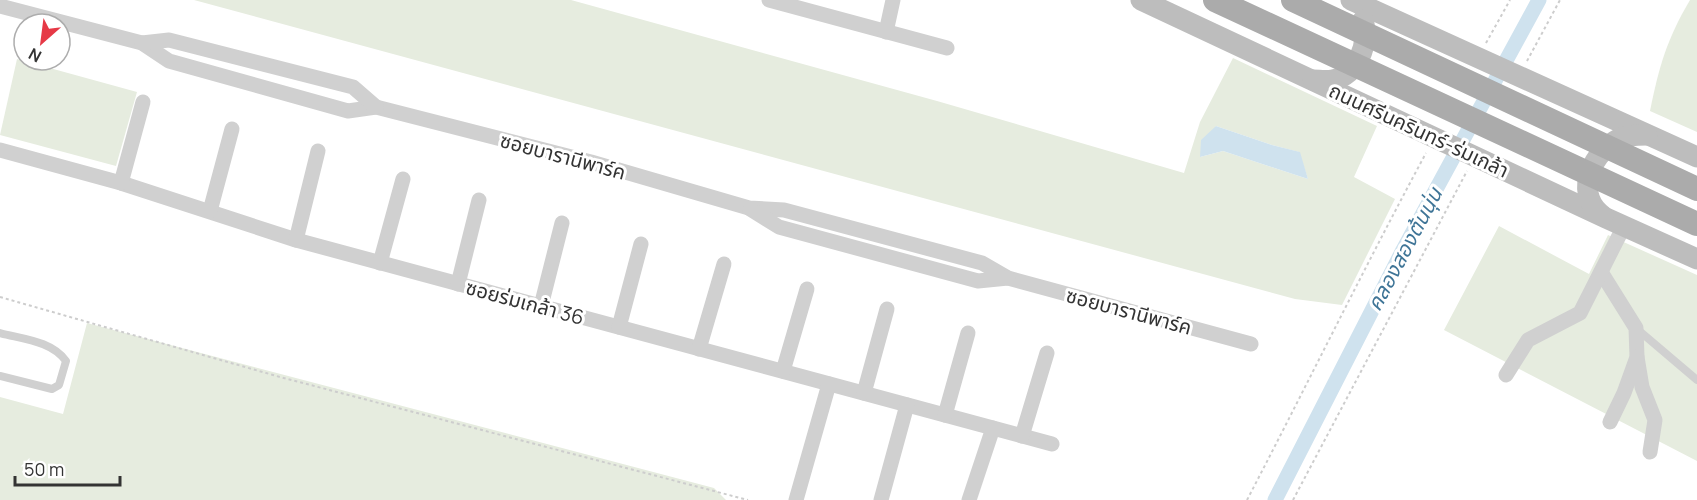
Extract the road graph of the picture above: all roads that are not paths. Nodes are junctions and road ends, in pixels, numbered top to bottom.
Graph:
1 (769, 0) edge
2 (893, 0) edge
3 (1141, 0) edge
4 (1215, 0) edge
5 (1293, 0) edge
6 (1350, 0) edge
7 (0, 6) edge
8 (886, 32) junction
9 (142, 43) junction
10 (947, 48) dead end
11 (1313, 80) junction
12 (143, 102) dead end
13 (376, 107) junction
14 (232, 129) dead end
15 (1647, 135) junction
16 (0, 150) edge
17 (318, 151) dead end
18 (1697, 157) edge
19 (403, 179) dead end
20 (121, 183) junction
21 (1697, 189) edge
22 (479, 200) dead end
23 (210, 211) junction
24 (1615, 222) junction
25 (562, 223) dead end
26 (1697, 224) edge
27 (296, 240) junction
28 (640, 244) dead end
29 (1697, 259) edge
30 (380, 263) junction
31 (724, 264) dead end
32 (1601, 272) junction
33 (458, 284) junction
34 (807, 289) dead end
35 (541, 306) junction
36 (887, 309) dead end
37 (620, 327) junction
38 (1636, 328) junction
39 (0, 333) edge
40 (968, 333) dead end
41 (1251, 344) dead end
42 (699, 349) junction
43 (1047, 353) dead end
44 (1636, 357) junction
45 (783, 371) junction
46 (0, 375) edge
47 (1506, 375) dead end
48 (1697, 380) edge
49 (829, 384) junction
50 (864, 393) junction
51 (907, 405) junction
52 (945, 415) junction
53 (1610, 422) dead end
54 (993, 428) junction
55 (1022, 436) junction
56 (1052, 444) dead end
57 (1650, 452) dead end
58 (796, 500) edge
59 (881, 500) edge
60 (969, 500) edge

1 - 8 street
2 - 8 street
3 - 11 main road, ถนนศรีนครินทร์-ร่มเกล้า
4 - 26 main road, ถนนศรีนครินทร์-ร่มเกล้า
5 - 21 main road
6 - 11 main road
6 - 15 main road
7 - 9 street, ซอยบารานีพาร์ค
8 - 10 street
9 - 13 street, ซอยบารานีพาร์ค
9 - 13 street, ซอยบารานีพาร์ค
11 - 24 main road, ถนนศรีนครินทร์-ร่มเกล้า
12 - 20 street
13 - 41 street, ซอยบารานีพาร์ค
14 - 23 street
15 - 18 main road
15 - 24 main road
16 - 20 street, ซอยร่มเกล้า 36
17 - 27 street
19 - 30 street
20 - 23 street, ซอยร่มเกล้า 36
22 - 33 street
23 - 27 street, ซอยร่มเกล้า 36
24 - 29 main road, ถนนศรีนครินทร์-ร่มเกล้า
24 - 32 street
25 - 35 street
27 - 30 street, ซอยร่มเกล้า 36
28 - 37 street
30 - 33 street, ซอยร่มเกล้า 36
31 - 42 street
32 - 38 street
32 - 47 street
33 - 35 street, ซอยร่มเกล้า 36
34 - 45 street
35 - 37 street, ซอยร่มเกล้า 36
36 - 50 street
37 - 42 street, ซอยร่มเกล้า 36
38 - 44 street
38 - 48 lane
39 - 46 lane
40 - 52 street
42 - 45 street, ซอยร่มเกล้า 36
43 - 55 street
44 - 53 street
44 - 57 street
45 - 49 street, ซอยร่มเกล้า 36
49 - 50 street, ซอยร่มเกล้า 36
49 - 58 street
50 - 51 street, ซอยร่มเกล้า 36
51 - 52 street, ซอยร่มเกล้า 36
51 - 59 street
52 - 54 street, ซอยร่มเกล้า 36
54 - 55 street, ซอยร่มเกล้า 36
54 - 60 street
55 - 56 street, ซอยร่มเกล้า 36

